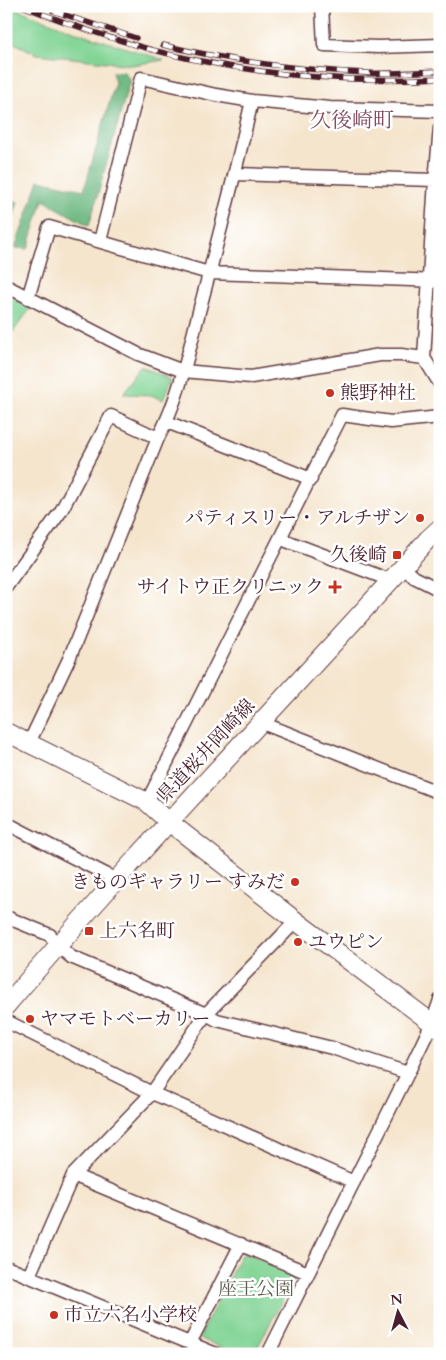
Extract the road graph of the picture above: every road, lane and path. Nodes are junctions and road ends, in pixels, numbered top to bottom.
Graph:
1 (322, 6) edge
2 (440, 45) edge
3 (252, 101) junction
4 (440, 111) edge
5 (440, 128) edge
6 (235, 174) junction
7 (435, 180) junction
8 (100, 241) junction
9 (209, 273) junction
10 (434, 280) edge
11 (6, 286) edge
12 (28, 298) junction
13 (424, 358) junction
14 (184, 372) junction
15 (440, 384) edge
16 (440, 417) edge
17 (167, 422) junction
18 (158, 438) junction
19 (311, 479) junction
20 (440, 528) edge
21 (281, 539) junction
22 (404, 567) junction
23 (390, 580) junction
24 (6, 587) edge
25 (440, 590) edge
26 (262, 722) junction
27 (6, 732) edge
28 (29, 743) junction
29 (440, 793) edge
30 (146, 802) junction
31 (169, 822) junction
32 (6, 823) edge
33 (117, 880) junction
34 (6, 917) edge
35 (296, 921) junction
36 (58, 946) junction
37 (440, 1000) edge
38 (6, 1006) edge
39 (206, 1014) junction
40 (6, 1021) edge
41 (436, 1026) edge
42 (408, 1073) junction
43 (152, 1093) junction
44 (73, 1175) junction
45 (354, 1182) junction
46 (241, 1244) junction
47 (6, 1267) edge
48 (308, 1273) junction
49 (29, 1276) junction
50 (190, 1343) junction
51 (216, 1354) edge
52 (268, 1354) edge

1 - 2 street
3 - 4 street
3 - 6 street
3 - 8 street
5 - 7 street
6 - 7 street
6 - 9 street
7 - 10 street
8 - 9 street
8 - 12 street
9 - 10 street
9 - 14 street
10 - 13 street
11 - 12 street
12 - 14 street
13 - 14 street
13 - 15 street
14 - 17 street
16 - 19 street
17 - 18 street
17 - 19 street
18 - 24 street
18 - 28 street
19 - 21 street
20 - 22 main road, 県道桜井岡崎線
21 - 23 street
21 - 30 street
22 - 23 main road, 県道桜井岡崎線
22 - 25 street
23 - 26 main road, 県道桜井岡崎線
26 - 29 street
26 - 31 main road, 県道桜井岡崎線
27 - 28 main road
28 - 30 main road
30 - 31 main road
31 - 33 main road, 県道桜井岡崎線
31 - 35 main road
32 - 33 street
33 - 36 main road, 県道桜井岡崎線
34 - 36 street
35 - 39 street
35 - 41 main road
36 - 38 main road, 県道桜井岡崎線
36 - 39 street
37 - 41 street
39 - 42 street
39 - 43 street
40 - 43 street
41 - 42 street
42 - 45 street
43 - 44 street
43 - 45 street
44 - 46 street
44 - 49 street
45 - 48 street
46 - 48 street
46 - 50 street
47 - 49 street
48 - 52 street
49 - 50 street
50 - 51 street

